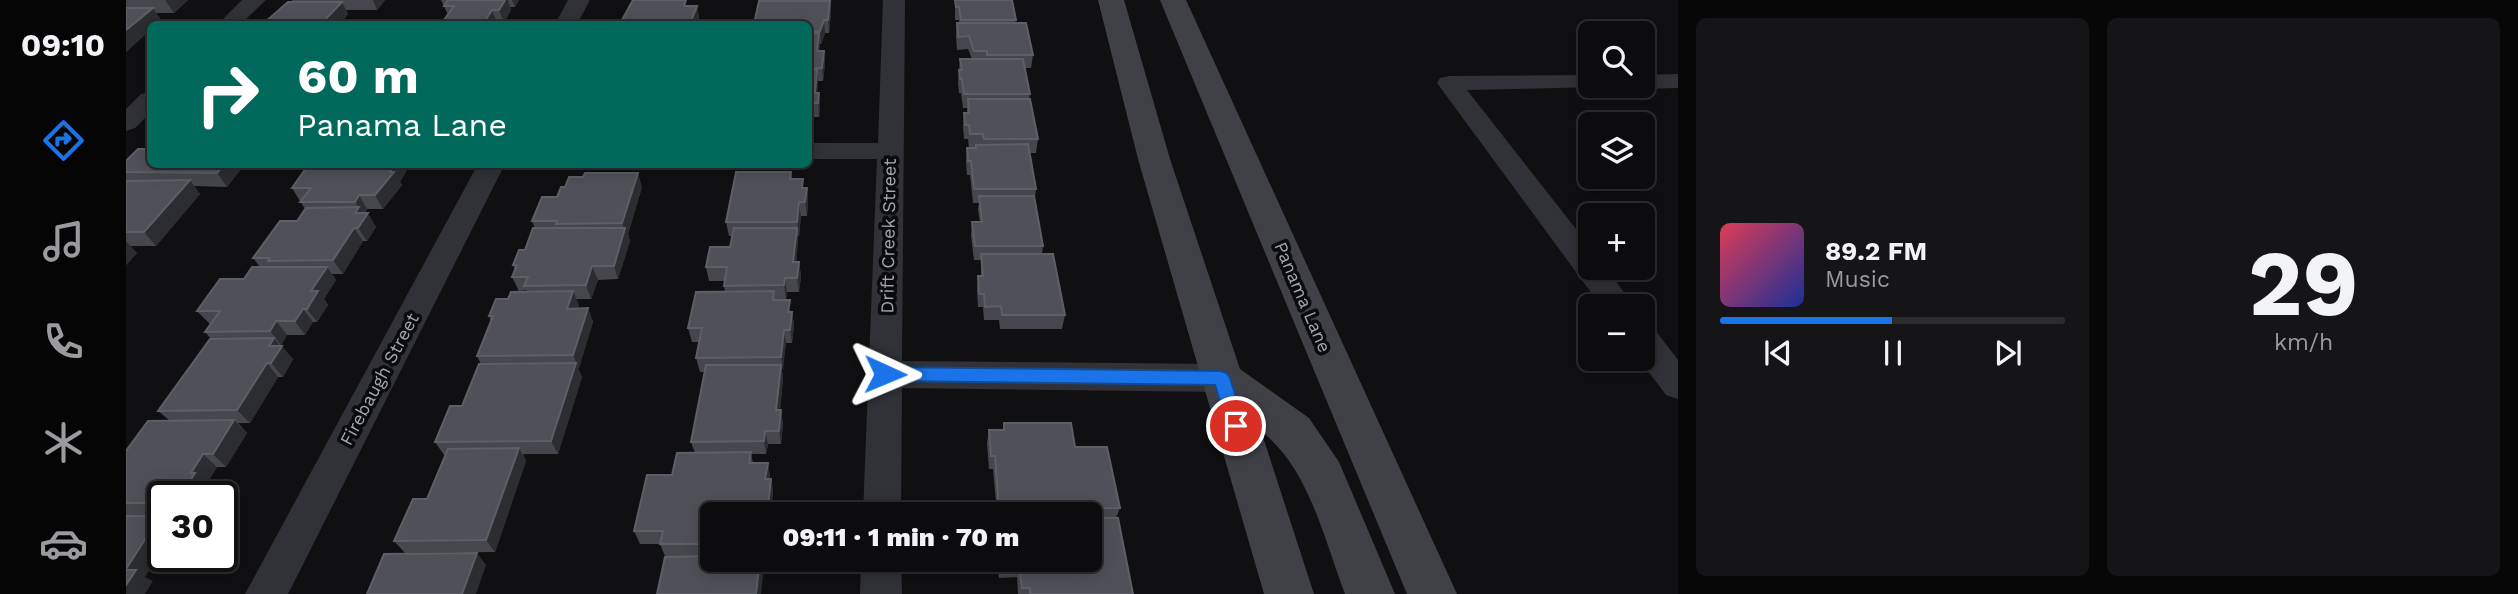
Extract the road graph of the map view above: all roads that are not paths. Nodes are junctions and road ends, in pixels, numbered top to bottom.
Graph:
1 (255, 0) edge
2 (579, 0) edge
3 (894, 0) edge
4 (1111, 0) edge
5 (1173, 0) edge
6 (232, 21) edge
7 (568, 21) edge
8 (1678, 81) edge
9 (1578, 82) edge
10 (1655, 82) edge
11 (147, 102) edge
12 (126, 123) edge
13 (812, 151) edge
14 (890, 151) junction
15 (490, 168) edge
16 (1609, 294) edge
17 (1655, 355) edge
18 (885, 374) junction
19 (1221, 378) junction
20 (1678, 385) edge
21 (882, 502) edge
22 (881, 572) edge
23 (266, 594) edge
24 (881, 594) edge
25 (1289, 594) edge
26 (1370, 594) edge
27 (1432, 594) edge

1 - 6 street
2 - 7 street
3 - 14 street, Drift Creek Street
4 - 19 main road
5 - 27 main road, Panama Lane
8 - 10 street
9 - 16 street
11 - 12 street
13 - 14 street
14 - 18 street, Drift Creek Street
15 - 23 street, Firebaugh Street
17 - 20 street
18 - 19 street
18 - 21 street, Drift Creek Street
19 - 25 main road
19 - 26 main road
22 - 24 street

